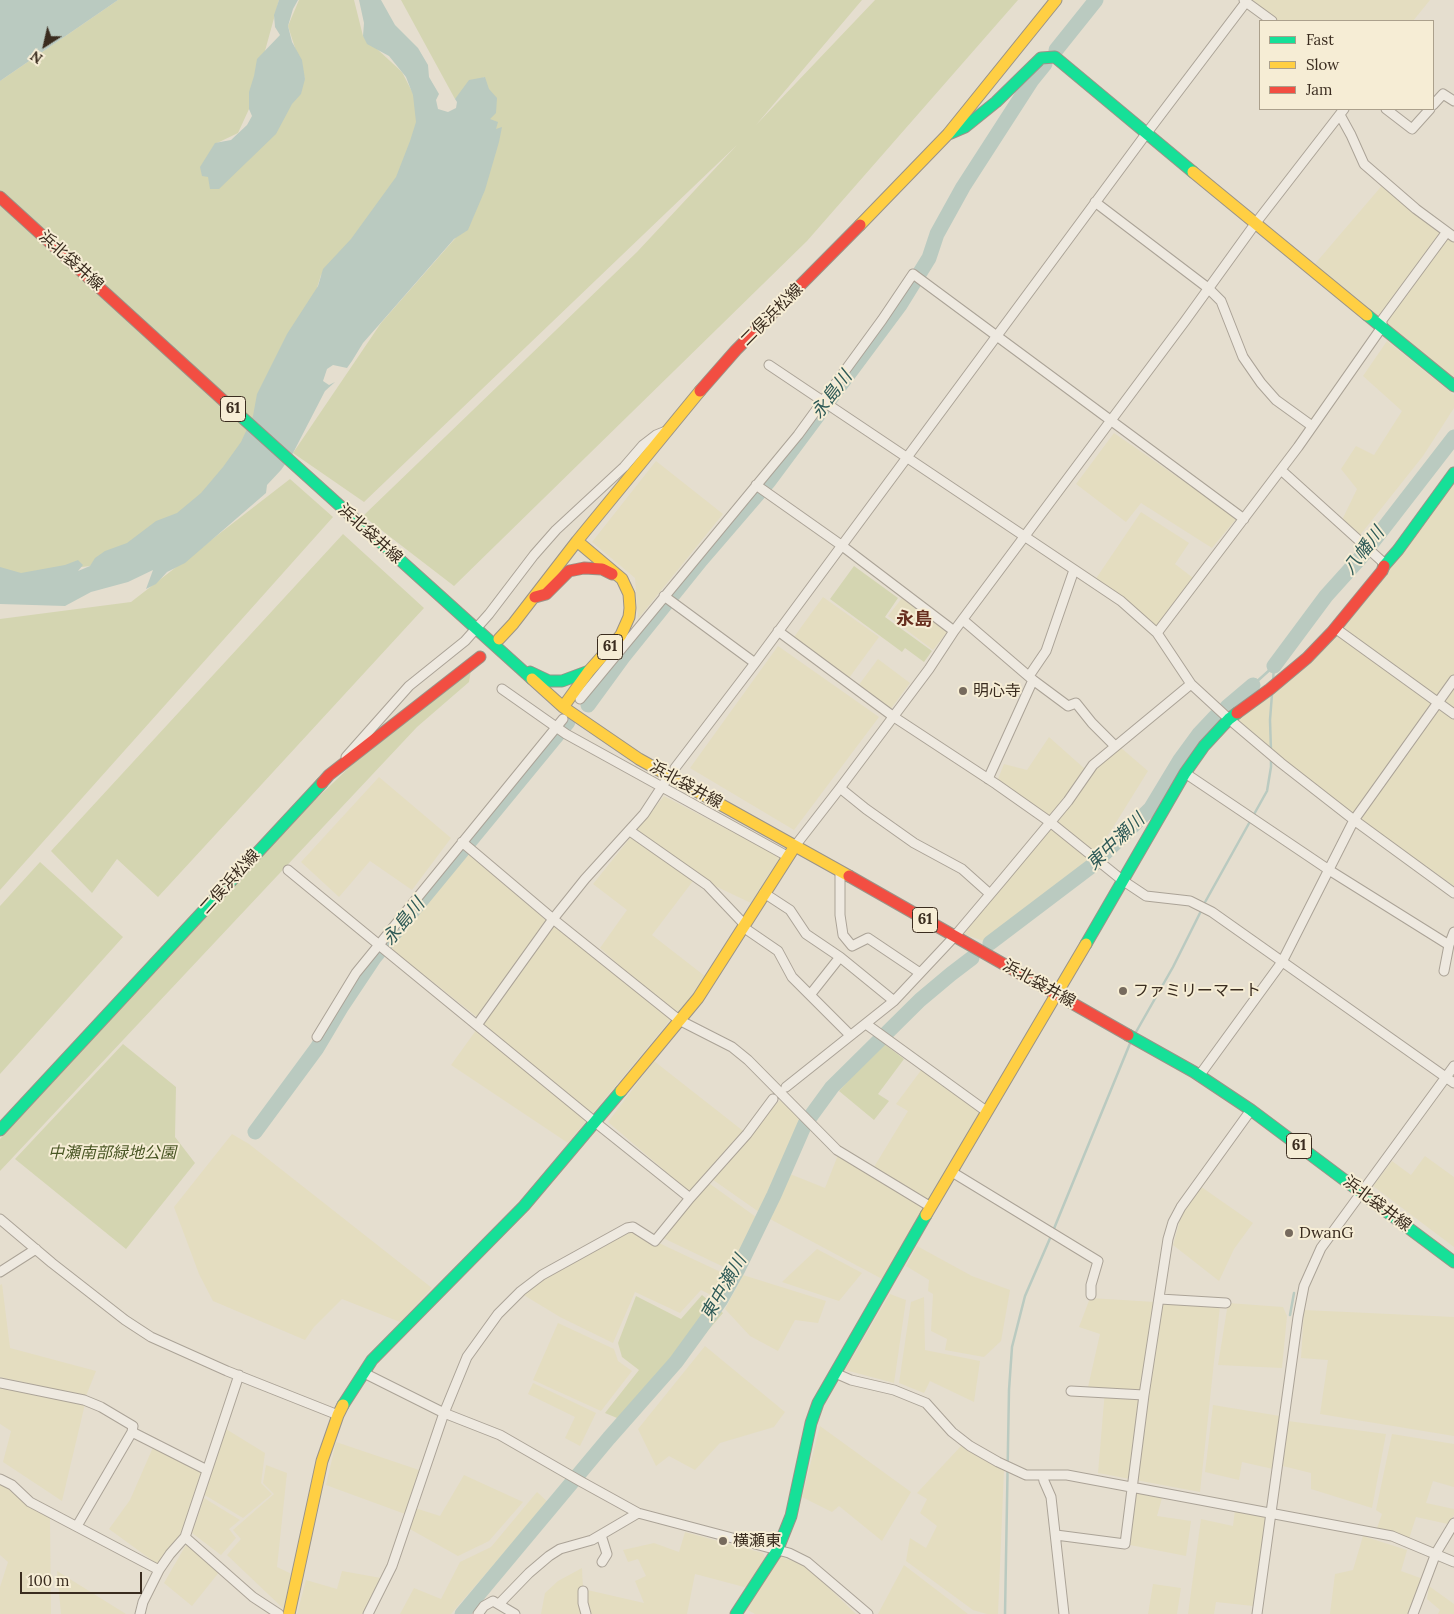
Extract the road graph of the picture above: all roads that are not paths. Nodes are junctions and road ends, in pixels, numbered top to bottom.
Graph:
1 (1056, 0) edge
2 (1245, 1) edge
3 (1271, 20) edge
4 (1454, 101) edge
5 (1434, 104) edge
6 (1387, 110) edge
7 (1429, 110) edge
8 (1342, 112) edge
9 (948, 134) junction
10 (1146, 134) junction
11 (0, 196) edge
12 (1095, 202) junction
13 (1255, 224) junction
14 (1450, 235) edge
15 (1208, 288) junction
16 (1382, 327) junction
17 (996, 336) junction
18 (769, 365) dead end
19 (1454, 386) edge
20 (825, 402) junction
21 (1110, 421) junction
22 (1312, 426) junction
23 (666, 431) junction
24 (906, 456) junction
25 (1281, 470) junction
26 (1454, 473) edge
27 (756, 485) junction
28 (1244, 519) junction
29 (1025, 536) junction
30 (577, 541) junction
31 (840, 545) junction
32 (1385, 564) junction
33 (1074, 570) junction
34 (622, 579) junction
35 (535, 597) junction
36 (667, 598) junction
37 (963, 620) junction
38 (470, 625) junction
39 (1335, 628) junction
40 (778, 631) junction
41 (954, 631) junction
42 (1158, 633) junction
43 (498, 639) dead end
44 (504, 655) junction
45 (480, 658) dead end
46 (755, 663) junction
47 (588, 671) junction
48 (1031, 678) junction
49 (1454, 680) edge
50 (1192, 684) junction
51 (502, 689) dead end
52 (580, 699) dead end
53 (1438, 702) junction
54 (563, 713) junction
55 (1454, 714) edge
56 (894, 717) junction
57 (1229, 719) junction
58 (556, 727) junction
59 (1115, 746) junction
60 (338, 767) junction
61 (674, 768) dead end
62 (1185, 773) junction
63 (988, 778) junction
64 (663, 784) junction
65 (840, 788) junction
66 (1354, 820) junction
67 (1050, 822) junction
68 (630, 831) junction
69 (464, 845) junction
70 (795, 846) junction
71 (787, 856) junction
72 (288, 870) dead end
73 (1328, 870) junction
74 (840, 872) junction
75 (1122, 880) junction
76 (764, 893) junction
77 (1454, 893) edge
78 (990, 894) junction
79 (553, 919) junction
80 (743, 926) junction
81 (1454, 932) edge
82 (954, 937) junction
83 (1449, 945) junction
84 (381, 946) junction
85 (840, 957) junction
86 (1282, 962) junction
87 (1444, 971) dead end
88 (920, 973) junction
89 (1057, 993) junction
90 (810, 995) junction
91 (894, 1001) junction
92 (680, 1020) junction
93 (866, 1024) junction
94 (477, 1025) junction
95 (850, 1035) junction
96 (317, 1037) dead end
97 (1454, 1066) edge
98 (1199, 1076) junction
99 (1446, 1077) junction
100 (1454, 1083) edge
101 (786, 1088) dead end
102 (773, 1100) dead end
103 (1251, 1110) junction
104 (986, 1111) junction
105 (595, 1122) junction
106 (0, 1130) edge
107 (952, 1172) junction
108 (1361, 1192) junction
109 (690, 1198) junction
110 (931, 1207) junction
111 (0, 1219) edge
112 (36, 1249) junction
113 (1454, 1262) edge
114 (0, 1272) edge
115 (1091, 1295) dead end
116 (1160, 1300) junction
117 (1226, 1303) dead end
118 (364, 1373) junction
119 (835, 1373) junction
120 (239, 1375) junction
121 (0, 1383) edge
122 (1072, 1391) dead end
123 (1144, 1396) junction
124 (444, 1413) junction
125 (338, 1415) junction
126 (132, 1432) junction
127 (207, 1470) junction
128 (1043, 1476) junction
129 (0, 1479) edge
130 (1133, 1487) junction
131 (638, 1512) junction
132 (1270, 1514) junction
133 (1454, 1523) edge
134 (76, 1526) junction
135 (602, 1535) junction
136 (1056, 1535) junction
137 (185, 1537) junction
138 (776, 1551) junction
139 (1436, 1553) junction
140 (602, 1562) dead end
141 (1454, 1562) edge
142 (159, 1570) junction
143 (583, 1591) dead end
144 (499, 1604) junction
145 (140, 1614) edge
146 (278, 1614) edge
147 (289, 1614) edge
148 (368, 1614) edge
149 (478, 1614) edge
150 (515, 1614) edge
151 (586, 1614) edge
152 (736, 1614) edge
153 (868, 1614) edge
154 (1064, 1614) edge
155 (1256, 1614) edge
156 (1414, 1614) edge

1 - 9 main road, 二俣浜松線
2 - 3 street
2 - 10 street
4 - 5 street
6 - 7 street
8 - 13 street
8 - 14 street
9 - 10 main road
9 - 23 main road, 二俣浜松線
10 - 12 street
10 - 13 main road
11 - 38 main road, 浜北袋井線 / 61
12 - 15 street
12 - 17 street
13 - 15 street
13 - 16 main road
14 - 16 street
15 - 21 street
15 - 22 street
16 - 19 main road
16 - 22 street
17 - 20 street
17 - 21 street
17 - 24 street
18 - 20 street
20 - 24 street
20 - 27 street
21 - 28 street
21 - 29 street
22 - 25 street
23 - 30 main road, 二俣浜松線
23 - 38 street
24 - 29 street
24 - 31 street
25 - 28 street
25 - 32 street
26 - 32 main road
27 - 31 street
27 - 36 street
28 - 42 street
29 - 33 street
29 - 37 street
30 - 34 main road
30 - 35 main road, 二俣浜松線
31 - 40 street
31 - 41 street
32 - 39 main road
33 - 42 street
33 - 48 street
34 - 35 main road
34 - 47 main road, 61
35 - 43 main road, 二俣浜松線
36 - 46 street
36 - 52 street
37 - 41 street
37 - 48 street
38 - 44 main road, 浜北袋井線 / 61
38 - 60 street
39 - 53 street
39 - 57 main road
40 - 46 street
40 - 56 street
41 - 56 street
42 - 50 street
44 - 47 main road
44 - 54 main road, 浜北袋井線 / 61
45 - 60 main road, 二俣浜松線
46 - 61 street
47 - 54 main road, 61
48 - 59 street
48 - 63 street
49 - 53 street
50 - 57 street
50 - 59 street
51 - 58 street
53 - 55 street
53 - 66 street
54 - 58 street
54 - 70 main road, 浜北袋井線 / 61
56 - 63 street
56 - 65 street
57 - 62 main road
57 - 66 street
58 - 64 street
58 - 69 street
59 - 67 street
60 - 106 main road, 二俣浜松線
62 - 73 street
62 - 75 main road
63 - 67 street
64 - 68 street
64 - 71 street
65 - 70 street
65 - 78 street
66 - 73 street
66 - 77 street
67 - 75 street
67 - 78 street
68 - 79 street
68 - 80 street
69 - 79 street
69 - 84 street
70 - 71 main road
70 - 74 main road, 浜北袋井線 / 61
71 - 76 main road
72 - 84 street
73 - 83 street
73 - 86 street
74 - 82 main road, 浜北袋井線 / 61
74 - 88 street
75 - 86 street
75 - 89 main road
76 - 80 main road
76 - 85 street
78 - 82 street
79 - 92 street
79 - 94 street
80 - 90 street
80 - 92 main road
81 - 83 street
82 - 88 street
82 - 89 main road, 浜北袋井線 / 61
83 - 87 street
84 - 94 street
84 - 96 street
85 - 90 street
85 - 91 street
86 - 98 street
86 - 99 street
88 - 91 street
89 - 98 main road, 浜北袋井線 / 61
89 - 104 main road
90 - 95 street
91 - 93 street
92 - 105 main road
92 - 110 street
93 - 95 street
93 - 104 street
94 - 105 street
95 - 101 street
97 - 99 street
98 - 103 main road, 浜北袋井線 / 61
99 - 100 street
99 - 108 street
102 - 109 street
103 - 108 main road, 浜北袋井線 / 61
103 - 116 street
104 - 107 main road
105 - 109 street
105 - 118 main road
107 - 110 main road
107 - 115 street
108 - 113 main road, 浜北袋井線 / 61
108 - 132 street
109 - 124 street
110 - 119 main road
111 - 112 street
112 - 114 street
112 - 120 street
116 - 117 street
116 - 123 street
118 - 124 street
118 - 125 main road
119 - 128 street
119 - 138 main road
120 - 125 street
120 - 127 street
121 - 126 street
122 - 123 street
123 - 130 street
124 - 131 street
124 - 148 street
125 - 147 main road
126 - 127 street
126 - 134 street
127 - 137 street
128 - 130 street
128 - 136 street
129 - 134 street
130 - 132 street
130 - 136 street
131 - 135 street
131 - 138 street
132 - 139 street
132 - 155 street
133 - 139 street
134 - 142 street
135 - 140 street
135 - 144 street
136 - 154 street
137 - 142 street
137 - 146 street
138 - 152 main road
138 - 153 street
139 - 141 street
139 - 156 street
142 - 145 street
143 - 151 street
144 - 149 street
144 - 150 street

